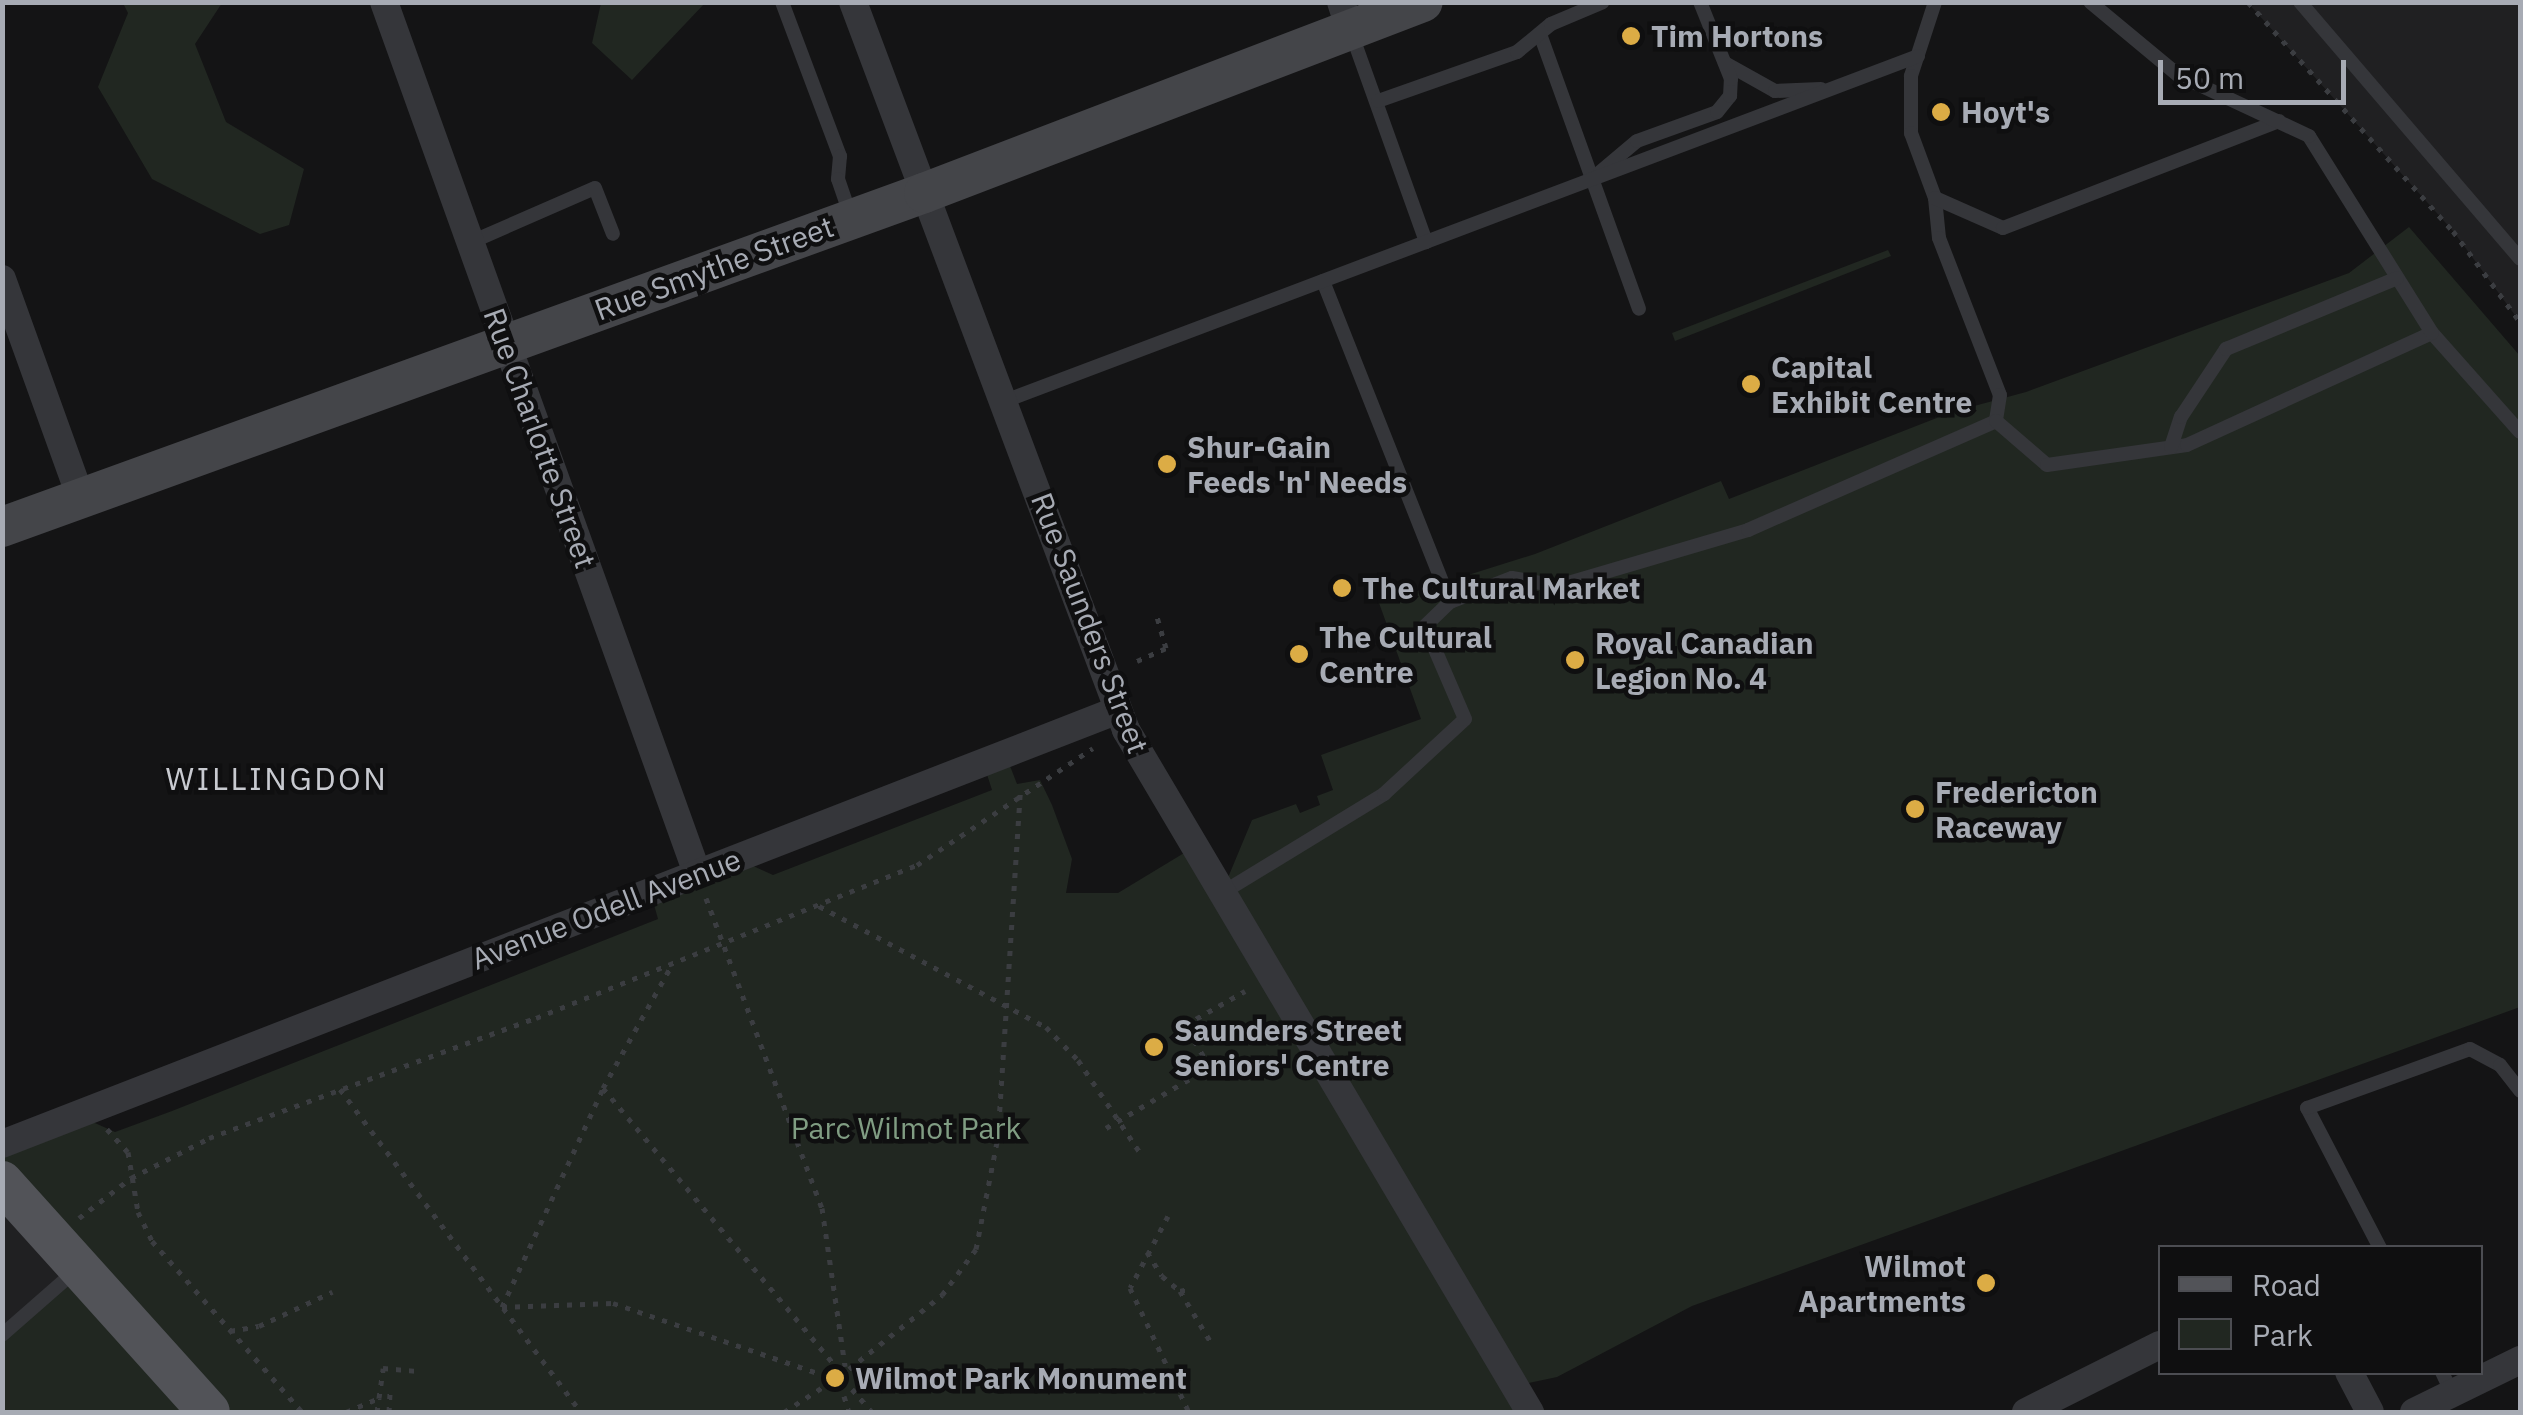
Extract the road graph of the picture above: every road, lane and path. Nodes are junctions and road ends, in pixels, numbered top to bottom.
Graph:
1 (384, 2) edge
2 (782, 2) edge
3 (853, 2) edge
4 (1423, 2) edge
5 (1603, 2) edge
6 (1700, 2) edge
7 (1934, 2) edge
8 (2090, 2) edge
9 (2248, 2) edge
10 (2300, 2) edge
11 (1345, 16) edge
12 (1540, 34) junction
13 (1918, 56) junction
14 (1725, 63) junction
15 (1834, 88) junction
16 (1378, 101) junction
17 (2279, 121) junction
18 (1592, 179) junction
19 (924, 193) junction
20 (1935, 198) junction
21 (851, 218) junction
22 (613, 234) dead end
23 (469, 242) junction
24 (1426, 242) junction
25 (2520, 259) edge
26 (2397, 278) junction
27 (2, 279) edge
28 (1323, 281) junction
29 (1639, 308) dead end
30 (2520, 322) edge
31 (2432, 333) junction
32 (507, 344) junction
33 (1006, 401) junction
34 (1996, 421) junction
35 (2520, 432) edge
36 (2171, 447) junction
37 (81, 498) junction
38 (2, 527) edge
39 (1450, 602) junction
40 (1156, 614) dead end
41 (1138, 661) dead end
42 (1118, 710) junction
43 (1098, 742) dead end
44 (1020, 794) junction
45 (699, 880) junction
46 (1222, 894) junction
47 (819, 906) junction
48 (723, 940) junction
49 (672, 965) junction
50 (1245, 992) dead end
51 (1004, 999) junction
52 (603, 1088) junction
53 (340, 1089) junction
54 (2520, 1091) edge
55 (86, 1112) junction
56 (1120, 1120) junction
57 (1106, 1128) dead end
58 (2, 1144) edge
59 (1139, 1151) dead end
60 (131, 1178) junction
61 (2, 1182) edge
62 (1168, 1216) dead end
63 (71, 1224) dead end
64 (2378, 1245) edge
65 (1147, 1252) junction
66 (78, 1268) junction
67 (1189, 1289) dead end
68 (332, 1292) dead end
69 (1180, 1292) junction
70 (502, 1307) junction
71 (230, 1331) junction
72 (2, 1334) edge
73 (1212, 1344) dead end
74 (2158, 1346) edge
75 (2520, 1360) edge
76 (834, 1365) dead end
77 (416, 1371) dead end
78 (2483, 1372) edge
79 (823, 1374) dead end
80 (2351, 1375) edge
81 (2472, 1375) edge
82 (2447, 1383) edge
83 (823, 1387) dead end
84 (852, 1388) dead end
85 (390, 1393) dead end
86 (844, 1396) dead end
87 (379, 1398) junction
88 (209, 1412) edge
89 (302, 1412) edge
90 (346, 1412) edge
91 (377, 1412) edge
92 (390, 1412) edge
93 (438, 1412) edge
94 (582, 1412) edge
95 (784, 1412) edge
96 (849, 1412) edge
97 (872, 1412) edge
98 (1189, 1412) edge
99 (1530, 1412) edge
100 (2026, 1412) edge
101 (2370, 1412) edge
102 (2414, 1412) edge

1 - 23 street, Rue Charlotte Street
2 - 21 lane
3 - 19 street, Rue Saunders Street
4 - 11 main road, Rue Smythe Street
5 - 12 lane
6 - 14 lane
7 - 13 lane
8 - 17 lane
9 - 30 path
10 - 25 lane
11 - 16 lane
11 - 19 main road, Rue Smythe Street
12 - 16 lane
12 - 18 lane
13 - 15 lane
13 - 20 lane
14 - 15 lane
14 - 18 lane
15 - 18 lane
16 - 24 lane
17 - 20 lane
17 - 26 lane
18 - 24 lane
18 - 29 lane
19 - 21 main road, Rue Smythe Street
19 - 33 street, Rue Saunders Street
20 - 34 lane
21 - 32 main road, Rue Smythe Street
22 - 23 lane
23 - 32 street, Rue Charlotte Street
24 - 28 lane
26 - 31 lane
26 - 36 lane
27 - 37 street
28 - 33 lane
28 - 39 lane
31 - 35 lane
31 - 36 lane
32 - 37 main road, Rue Smythe Street
32 - 45 street, Rue Charlotte Street
33 - 42 street, Rue Saunders Street
34 - 36 lane
34 - 39 lane
37 - 38 main road, Rue Smythe Street
39 - 46 lane
40 - 41 path
42 - 45 street, Avenue Odell Avenue
42 - 46 street, Rue Saunders Street
43 - 44 path
44 - 47 path
44 - 51 path
45 - 48 path
45 - 55 street, Avenue Odell Avenue
46 - 99 street, Rue Saunders Street
47 - 48 path
47 - 51 path
48 - 49 path
48 - 51 path
49 - 52 path
49 - 53 path
50 - 56 path
51 - 56 path
52 - 70 path
52 - 76 path
53 - 60 path
53 - 70 path
54 - 64 lane
55 - 58 street, Avenue Odell Avenue
55 - 60 path
56 - 57 path
56 - 59 path
60 - 63 path
60 - 71 path
61 - 66 main road
62 - 65 path
65 - 69 path
65 - 98 path
66 - 72 lane
66 - 88 main road
67 - 69 path
68 - 71 path
69 - 73 path
70 - 79 path
70 - 94 path
71 - 89 path
74 - 100 street
75 - 78 street
77 - 87 path
80 - 101 street
81 - 82 street
82 - 102 street
83 - 95 path
84 - 97 path
85 - 92 path
86 - 96 path
87 - 90 path
87 - 91 path
92 - 93 path

